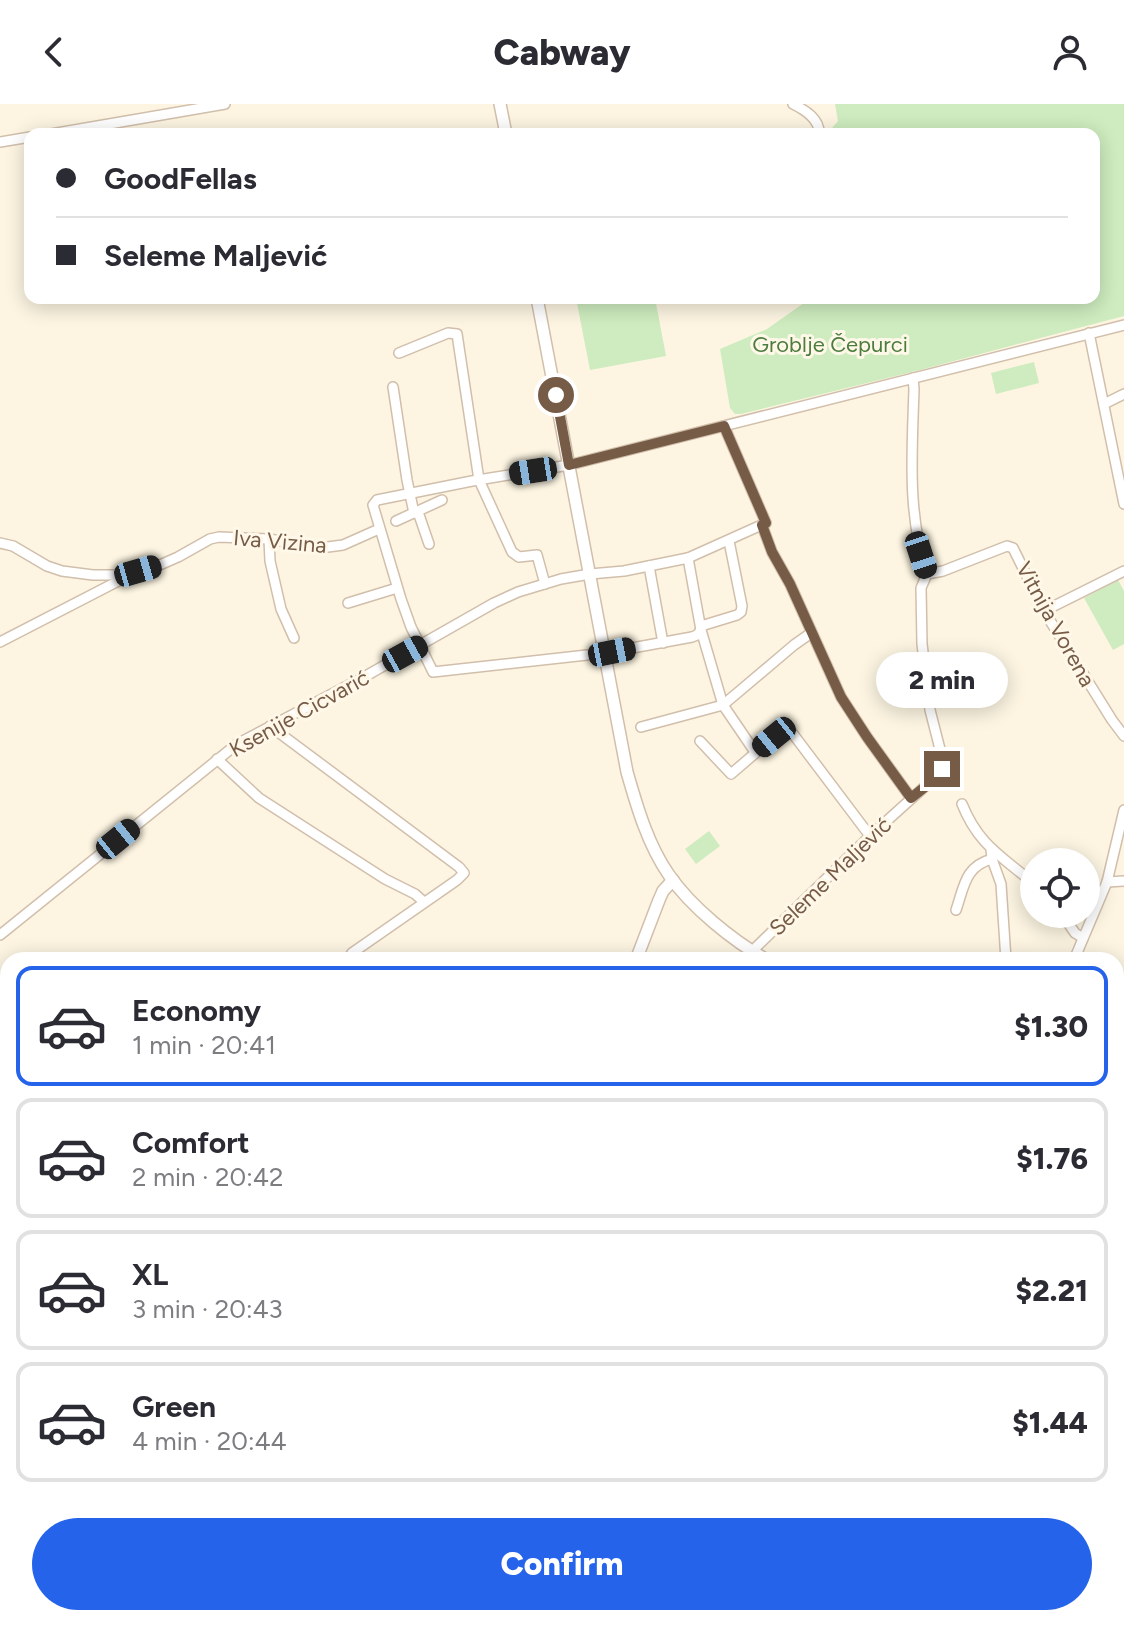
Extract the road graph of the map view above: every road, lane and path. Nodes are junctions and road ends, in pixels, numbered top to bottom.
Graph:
1 (225, 104) edge
2 (500, 104) edge
3 (793, 104) edge
4 (86, 128) edge
5 (505, 128) edge
6 (819, 128) edge
7 (24, 138) edge
8 (0, 142) edge
9 (538, 304) edge
10 (1124, 325) edge
11 (1089, 333) junction
12 (399, 353) dead end
13 (913, 378) junction
14 (393, 387) dead end
15 (1124, 394) edge
16 (1104, 404) junction
17 (724, 426) junction
18 (569, 465) junction
19 (479, 480) junction
20 (409, 495) junction
21 (442, 500) dead end
22 (1124, 504) edge
23 (416, 512) junction
24 (396, 521) dead end
25 (764, 524) junction
26 (379, 529) junction
27 (269, 539) junction
28 (729, 541) junction
29 (0, 543) edge
30 (429, 544) dead end
31 (688, 558) junction
32 (649, 566) junction
33 (138, 571) junction
34 (1124, 571) edge
35 (590, 574) junction
36 (927, 574) junction
37 (545, 584) junction
38 (397, 588) junction
39 (348, 603) dead end
40 (1044, 611) junction
41 (701, 628) junction
42 (811, 633) junction
43 (294, 638) dead end
44 (0, 642) edge
45 (663, 643) junction
46 (420, 646) junction
47 (605, 653) junction
48 (723, 705) junction
49 (270, 726) junction
50 (641, 727) dead end
51 (1124, 736) edge
52 (700, 741) dead end
53 (755, 752) junction
54 (217, 759) junction
55 (911, 798) junction
56 (962, 804) dead end
57 (1124, 810) edge
58 (870, 836) junction
59 (991, 854) junction
60 (1016, 869) junction
61 (1020, 872) edge
62 (999, 878) junction
63 (1124, 881) edge
64 (1107, 882) junction
65 (676, 884) junction
66 (424, 902) junction
67 (956, 910) dead end
68 (1072, 928) edge
69 (0, 935) edge
70 (1083, 938) junction
71 (353, 952) edge
72 (639, 952) edge
73 (744, 952) edge
74 (752, 952) edge
75 (1006, 952) edge
76 (1077, 952) edge

1 - 4 street
2 - 5 street
3 - 6 street
7 - 8 street
9 - 18 street
10 - 11 street
11 - 13 street
11 - 16 street
12 - 19 street
13 - 17 street
13 - 36 street
14 - 20 street
15 - 16 street
16 - 22 street
17 - 18 street
17 - 25 street
18 - 19 street
18 - 35 street
19 - 20 street
19 - 37 street
20 - 23 street
20 - 26 street
21 - 23 street
23 - 24 street
23 - 30 street
25 - 28 street
25 - 42 street
26 - 27 street, Iva Vizina
26 - 38 street
27 - 33 street, Iva Vizina
27 - 43 street
28 - 31 street
28 - 41 street
29 - 33 street, Iva Vizina
31 - 32 street
31 - 41 street
32 - 35 street, Ksenije Cicvarić
32 - 45 street
33 - 44 street
34 - 40 street
35 - 37 street, Ksenije Cicvarić
35 - 47 street
36 - 40 street, Vitnija Vorena
36 - 55 street, Seleme Maljević
37 - 46 street, Ksenije Cicvarić
38 - 39 street
38 - 46 street
40 - 51 street, Vitnija Vorena
41 - 45 street
41 - 48 street
42 - 48 street
42 - 55 street
45 - 47 street
46 - 47 street
46 - 49 street, Ksenije Cicvarić
47 - 65 street
48 - 50 street
48 - 53 street
49 - 54 street, Ksenije Cicvarić
49 - 66 street
52 - 53 street
53 - 58 street
54 - 66 street
54 - 69 street, Ksenije Cicvarić
55 - 58 street, Seleme Maljević
56 - 59 street
57 - 64 street
58 - 74 street, Seleme Maljević
59 - 60 street
59 - 62 street
59 - 67 street
60 - 61 street
60 - 62 street
62 - 75 street
63 - 64 street
64 - 70 street
65 - 72 street
65 - 73 street
66 - 71 street
68 - 70 street
70 - 76 street

